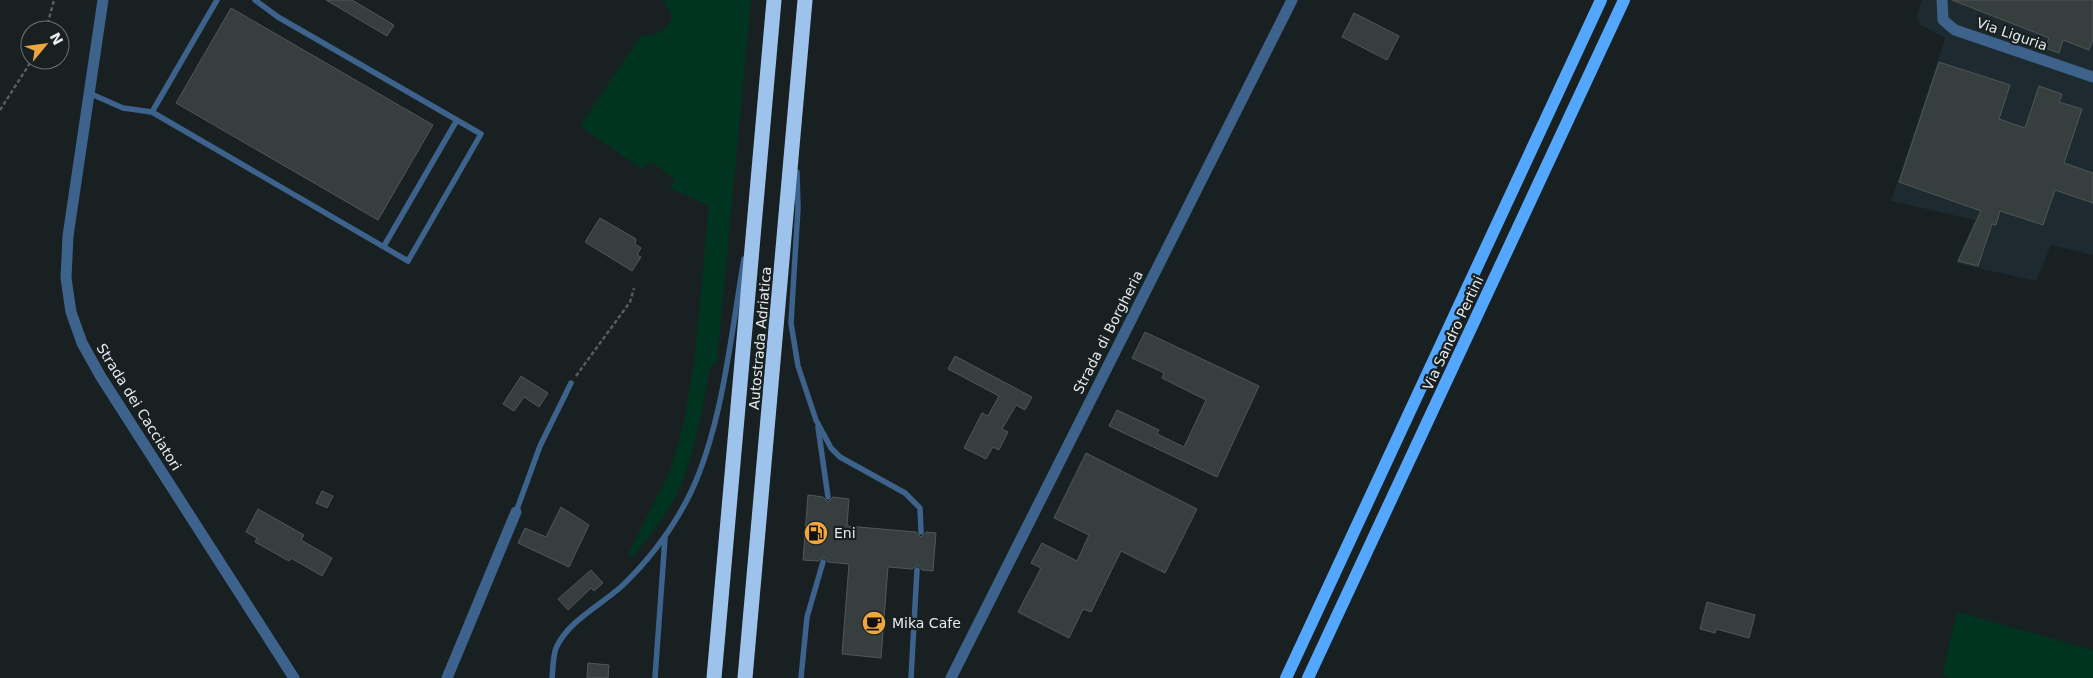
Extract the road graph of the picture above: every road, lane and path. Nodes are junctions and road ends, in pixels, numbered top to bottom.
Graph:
1 (54, 0) edge
2 (103, 0) edge
3 (217, 0) edge
4 (255, 0) edge
5 (774, 0) edge
6 (805, 0) edge
7 (1292, 0) edge
8 (1601, 0) edge
9 (1624, 0) edge
10 (1942, 0) edge
11 (49, 20) edge
12 (26, 70) edge
13 (2093, 77) edge
14 (89, 93) junction
15 (0, 110) edge
16 (152, 112) junction
17 (457, 120) junction
18 (795, 128) junction
19 (761, 161) junction
20 (384, 246) junction
21 (634, 288) dead end
22 (571, 383) joint
23 (816, 420) junction
24 (828, 497) dead end
25 (516, 512) joint
26 (920, 532) dead end
27 (665, 538) junction
28 (823, 562) dead end
29 (917, 570) dead end
30 (294, 678) edge
31 (447, 678) edge
32 (552, 678) edge
33 (655, 678) edge
34 (714, 678) edge
35 (745, 678) edge
36 (801, 678) edge
37 (911, 678) edge
38 (951, 678) edge
39 (1286, 678) edge
40 (1308, 678) edge

1 - 11 path
2 - 14 street, Strada dei Cacciatori
3 - 16 lane
4 - 17 lane
5 - 19 highway, Autostrada Adriatica
6 - 18 highway, Autostrada Adriatica
7 - 38 street, Strada di Borgheria
8 - 39 main road, Via Sandro Pertini
9 - 40 main road, Via Sandro Pertini
10 - 13 street, Via Liguria
12 - 15 path
14 - 16 lane
14 - 30 street, Strada dei Cacciatori
16 - 20 lane
17 - 20 lane
17 - 20 lane
18 - 23 lane
18 - 35 highway, Autostrada Adriatica
19 - 27 lane
19 - 34 highway, Autostrada Adriatica
21 - 22 path
22 - 25 lane
23 - 24 lane
23 - 26 lane
25 - 31 street
27 - 32 lane
27 - 33 lane
28 - 36 lane
29 - 37 lane

